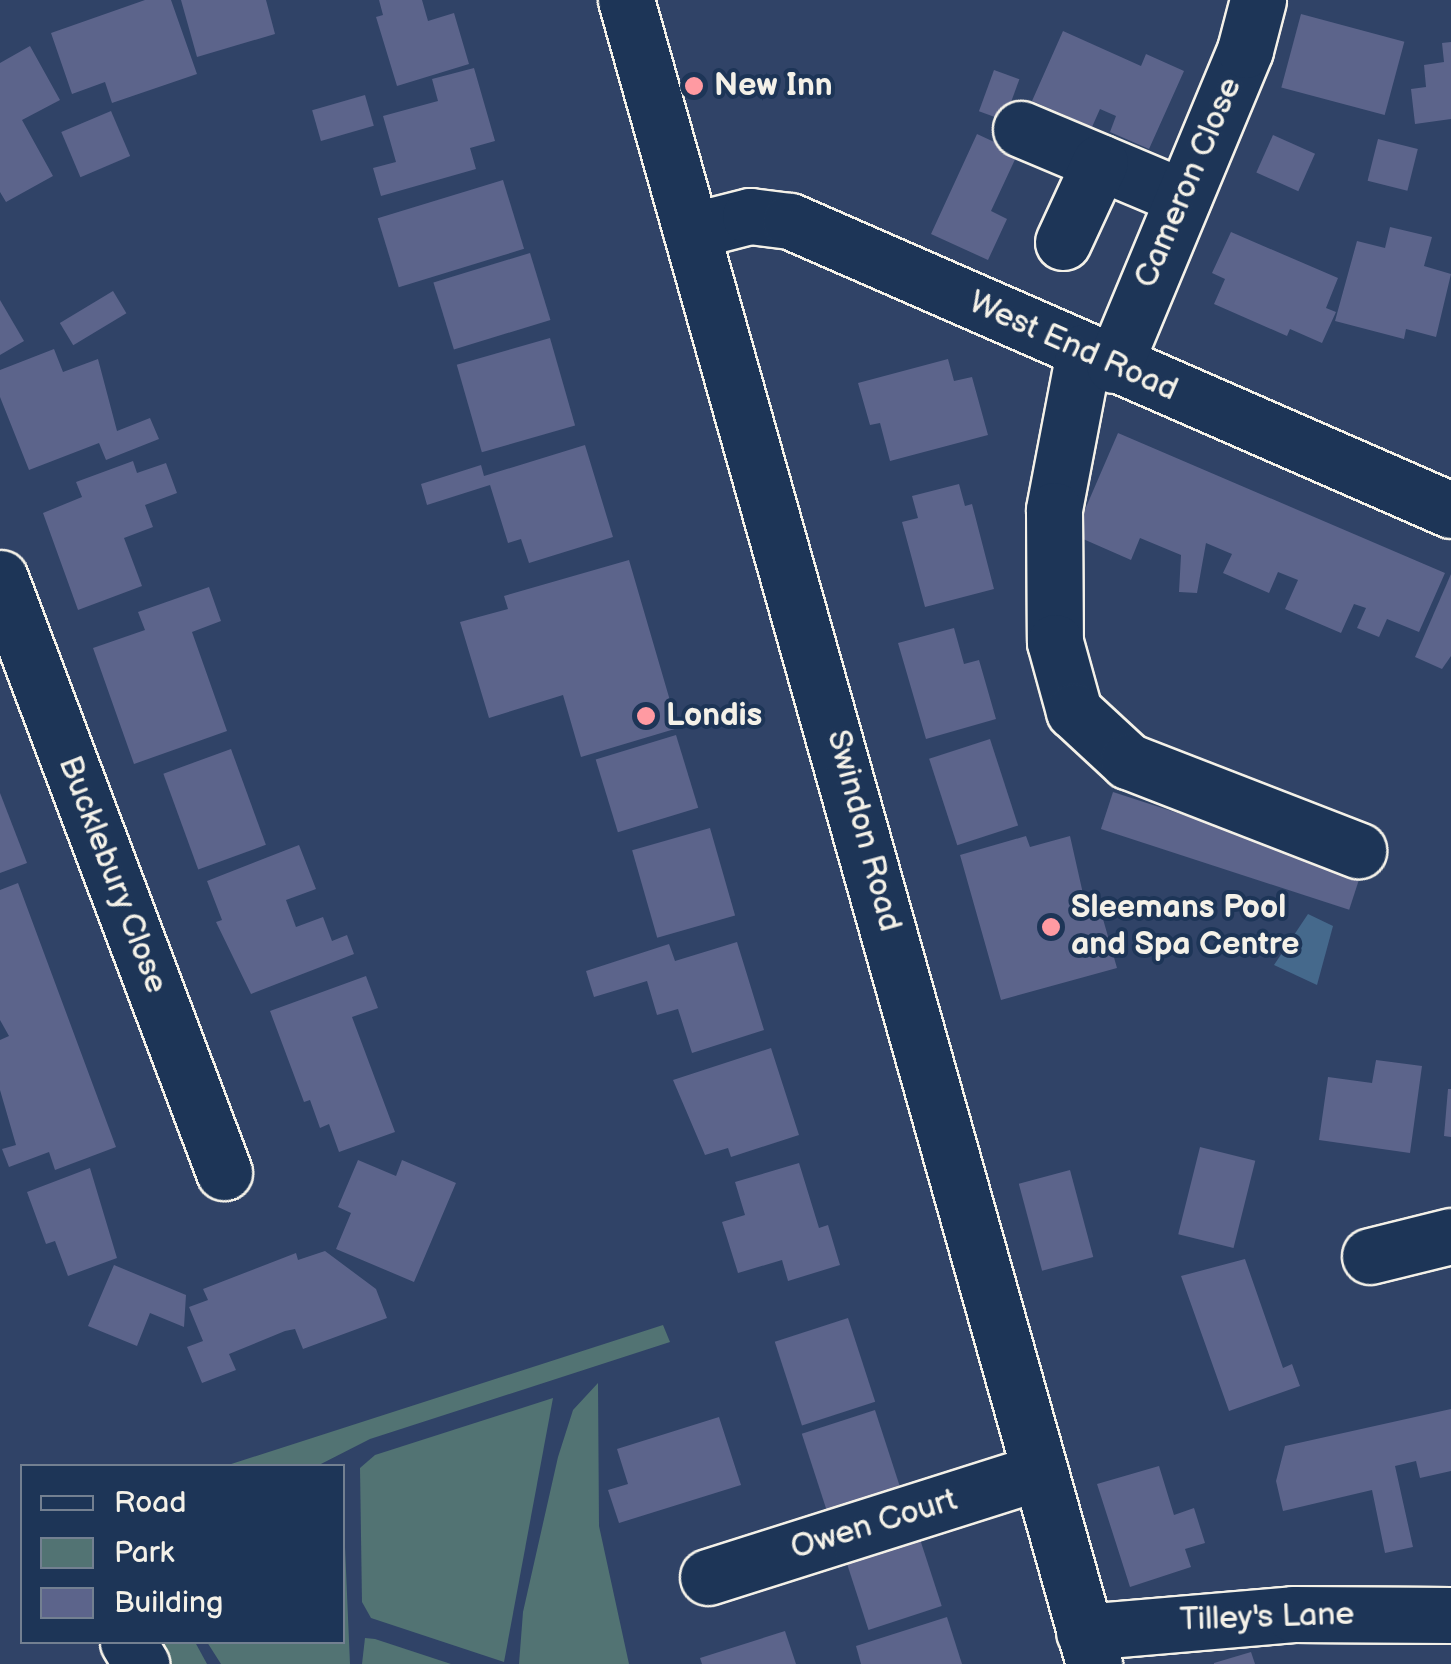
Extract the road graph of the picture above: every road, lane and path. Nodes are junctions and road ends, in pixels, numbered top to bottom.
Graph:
1 (626, 0) edge
2 (1258, 0) edge
3 (1021, 128) dead end
4 (1100, 162) junction
5 (1184, 198) junction
6 (691, 231) junction
7 (1063, 242) dead end
8 (1099, 358) junction
9 (1451, 510) edge
10 (0, 578) edge
11 (1358, 850) dead end
12 (224, 1172) dead end
13 (1451, 1236) edge
14 (1370, 1256) dead end
15 (1040, 1472) junction
16 (708, 1577) dead end
17 (1451, 1616) edge
18 (1089, 1648) edge

1 - 6 street, Swindon Road
2 - 5 street, Cameron Close
3 - 4 street
4 - 5 street
4 - 7 street
5 - 8 street, Cameron Close
6 - 8 street, West End Road
6 - 15 street, Swindon Road
8 - 9 street, West End Road
8 - 11 street, Cameron Close
10 - 12 street, Bucklebury Close
13 - 14 street
15 - 16 street, Owen Court
15 - 18 street, Swindon Road
17 - 18 street, Tilley's Lane

